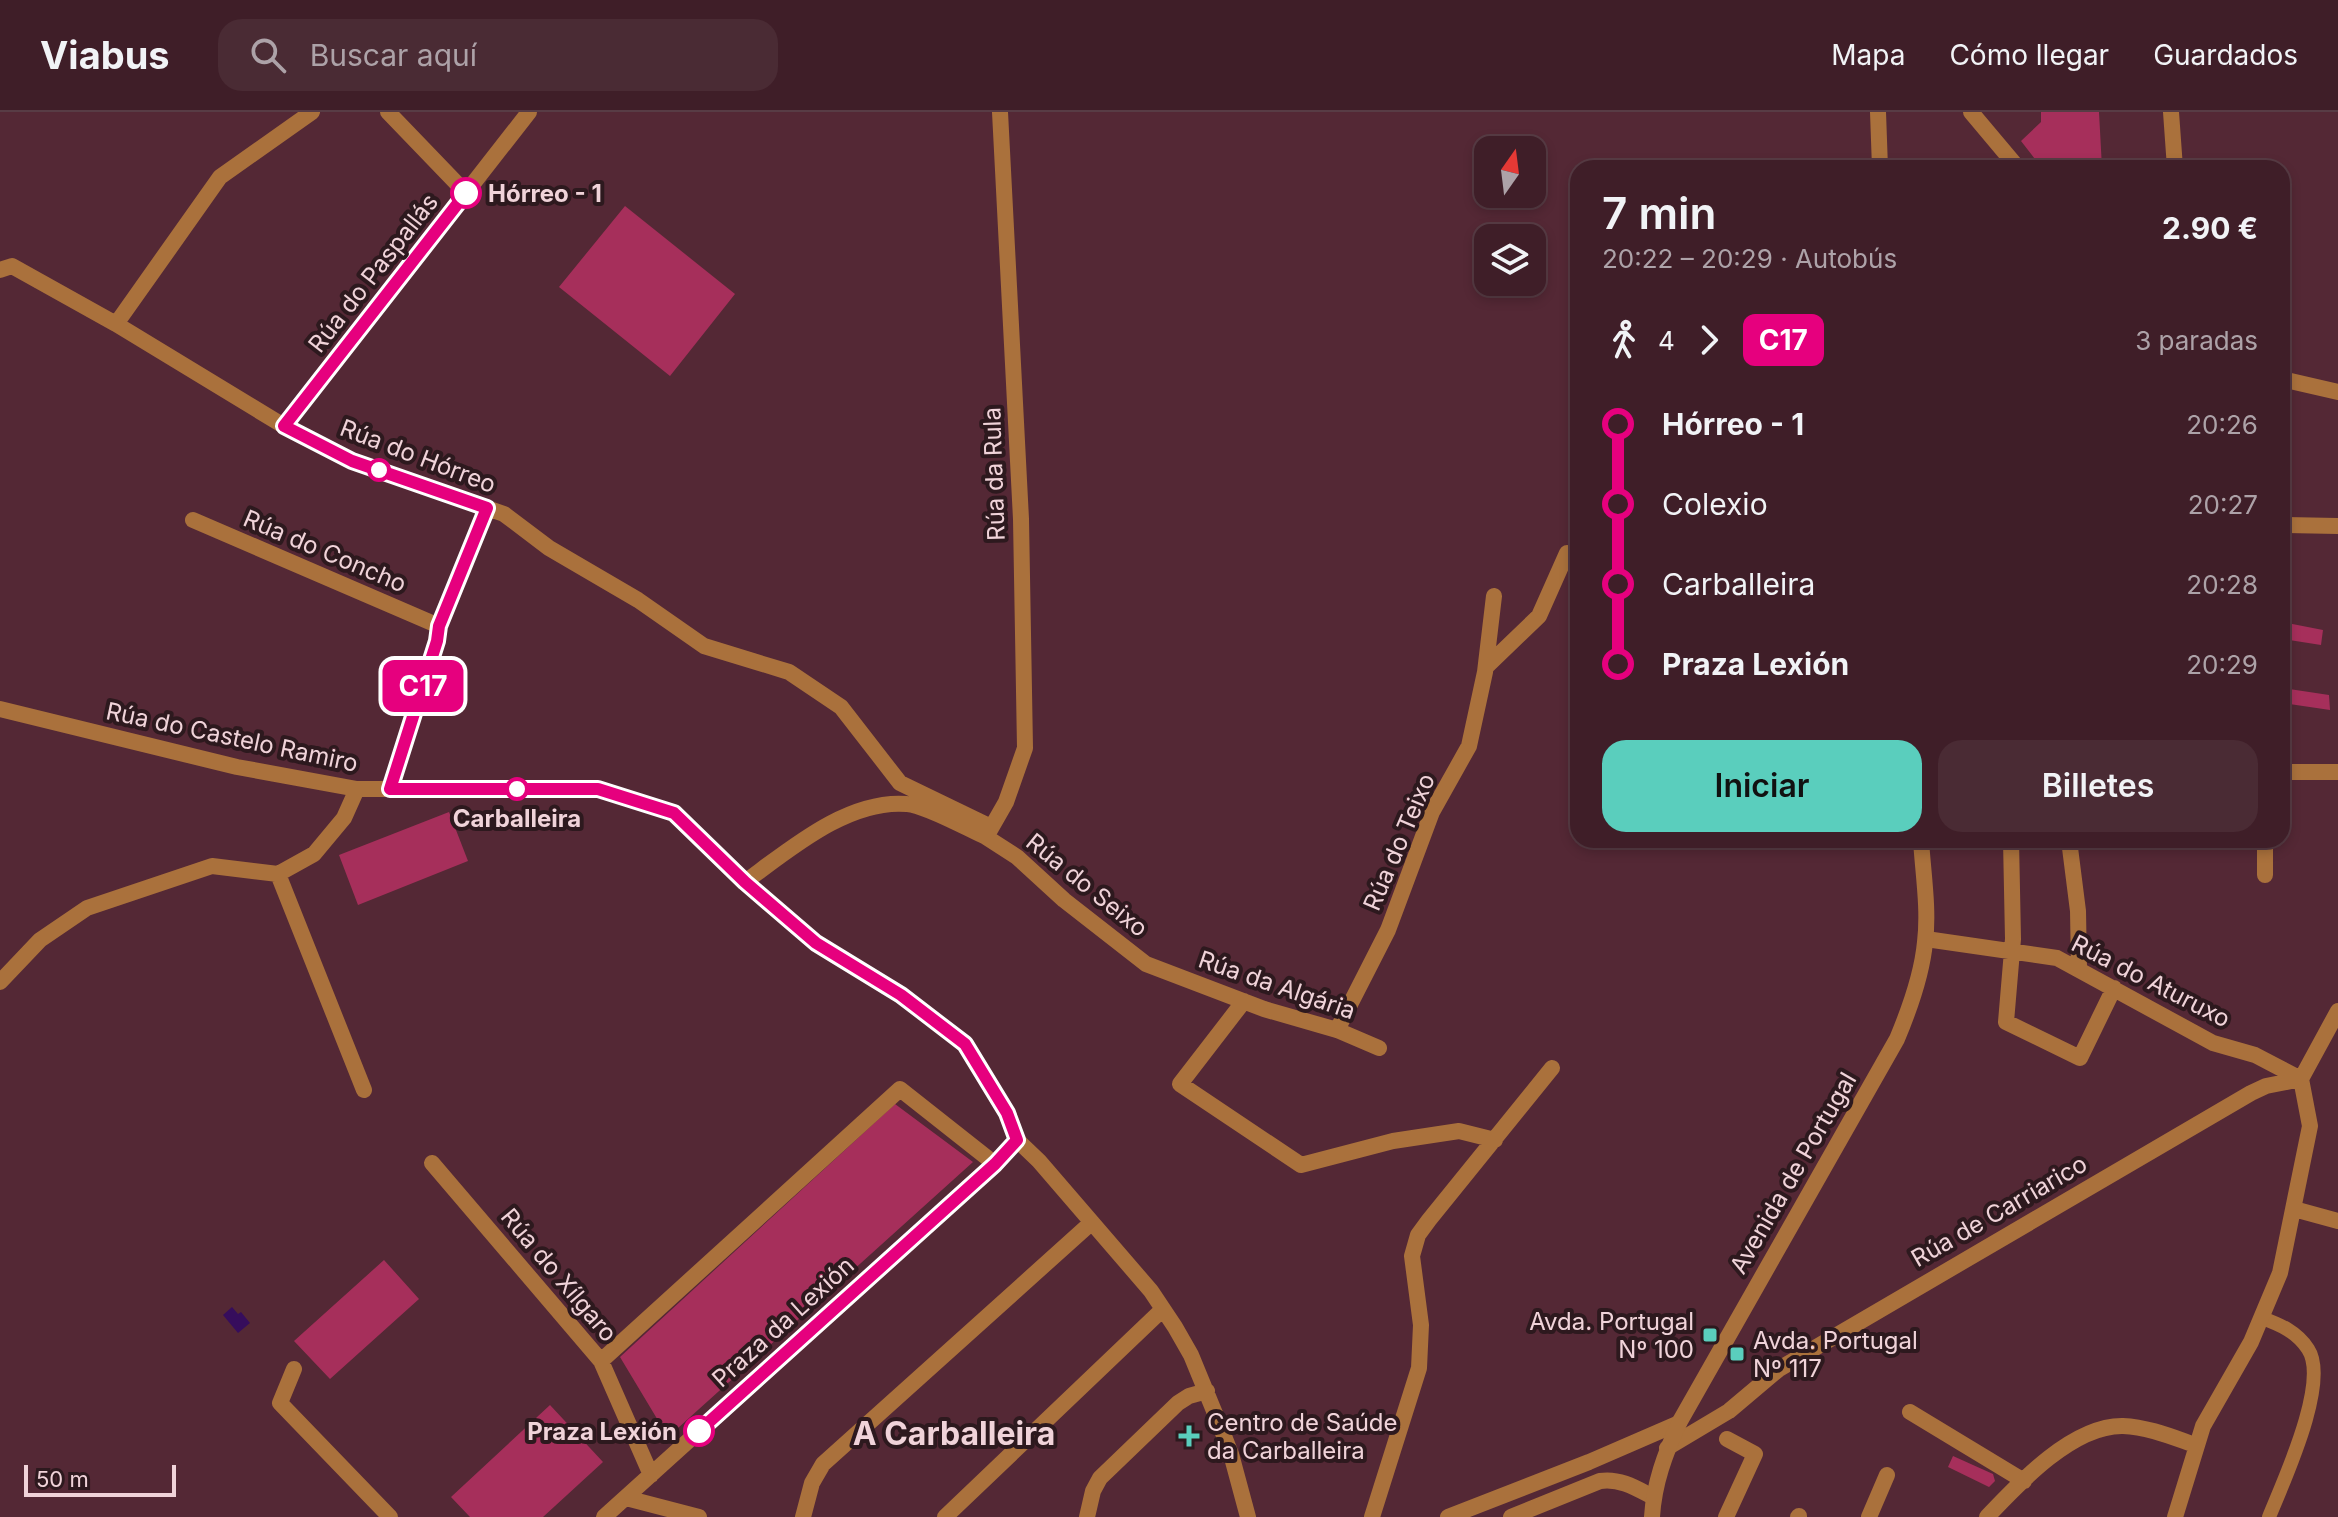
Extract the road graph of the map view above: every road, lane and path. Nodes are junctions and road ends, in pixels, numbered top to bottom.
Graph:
1 (312, 112) edge
2 (388, 112) edge
3 (529, 112) edge
4 (1000, 112) edge
5 (1878, 112) edge
6 (1971, 112) edge
7 (2171, 112) edge
8 (1880, 160) edge
9 (2011, 160) edge
10 (2174, 160) edge
11 (466, 193) junction
12 (0, 270) edge
13 (116, 324) junction
14 (2290, 381) edge
15 (2338, 392) edge
16 (284, 426) junction
17 (487, 508) junction
18 (193, 520) dead end
19 (2290, 525) edge
20 (2338, 526) edge
21 (1567, 553) dead end
22 (1494, 596) dead end
23 (439, 626) junction
24 (1486, 667) junction
25 (0, 709) edge
26 (2290, 772) edge
27 (2338, 772) edge
28 (357, 789) junction
29 (390, 789) junction
30 (917, 792) joint
31 (989, 832) junction
32 (1921, 848) edge
33 (2011, 848) edge
34 (2070, 848) edge
35 (2265, 848) edge
36 (278, 874) junction
37 (2265, 875) dead end
38 (745, 882) junction
39 (1926, 939) junction
40 (2076, 945) junction
41 (2011, 952) junction
42 (2057, 958) junction
43 (1159, 968) joint
44 (2079, 968) junction
45 (0, 982) edge
46 (2114, 988) junction
47 (1244, 1001) junction
48 (2338, 1011) edge
49 (1337, 1030) junction
50 (1379, 1048) dead end
51 (1552, 1068) dead end
52 (2301, 1079) junction
53 (364, 1090) dead end
54 (1017, 1140) junction
55 (1495, 1140) junction
56 (432, 1163) dead end
57 (995, 1164) junction
58 (2294, 1209) junction
59 (2338, 1221) edge
60 (1091, 1223) junction
61 (1163, 1309) junction
62 (2262, 1318) junction
63 (601, 1361) junction
64 (294, 1369) dead end
65 (1207, 1391) junction
66 (1910, 1412) dead end
67 (1679, 1423) junction
68 (1727, 1439) dead end
69 (2195, 1445) junction
70 (1667, 1448) junction
71 (651, 1475) junction
72 (1887, 1475) dead end
73 (2024, 1481) junction
74 (1653, 1497) junction
75 (626, 1498) junction
76 (390, 1517) edge
77 (604, 1517) edge
78 (699, 1517) edge
79 (803, 1517) edge
80 (945, 1517) edge
81 (1087, 1517) edge
82 (1248, 1517) edge
83 (1372, 1517) edge
84 (1448, 1517) edge
85 (1511, 1517) edge
86 (1652, 1517) edge
87 (1726, 1517) edge
88 (1869, 1517) edge
89 (1987, 1517) edge
90 (2175, 1517) edge
91 (2269, 1517) edge

1 - 13 street
2 - 11 street
3 - 11 street, Rúa do Paspallás
4 - 31 street, Rúa da Rula
5 - 8 street
6 - 9 street
7 - 10 street
11 - 16 street, Rúa do Paspallás
12 - 13 street, Rúa do Hórreo
13 - 16 street, Rúa do Hórreo
14 - 15 street
16 - 17 street, Rúa do Hórreo
17 - 23 street
17 - 30 street, Rúa do Hórreo
18 - 23 street, Rúa do Concho
19 - 20 street
21 - 24 street
22 - 24 street, Rúa do Teixo
23 - 29 street
24 - 49 street, Rúa do Teixo
25 - 28 street, Rúa do Castelo Ramiro
26 - 27 street
28 - 29 street, Rúa do Castelo Ramiro
28 - 36 street
29 - 38 street, Rúa do Castelo Ramiro
30 - 31 street, Rúa do Seixo
31 - 38 street, Rúa do Seixo
31 - 43 street, Rúa do Seixo
32 - 39 street, Avenida de Portugal
33 - 41 street
34 - 40 street
35 - 37 street
36 - 45 street
36 - 53 street
38 - 54 street, Rúa do Castelo Ramiro
39 - 41 street, Rúa do Aturuxo
39 - 67 street, Avenida de Portugal
40 - 42 street
40 - 44 street
41 - 42 street, Rúa do Aturuxo
41 - 46 street
42 - 44 street, Rúa do Aturuxo
43 - 47 street, Rúa da Algária
44 - 46 street, Rúa do Aturuxo
46 - 52 street, Rúa do Aturuxo
47 - 49 street, Rúa da Algária
47 - 55 street
48 - 52 street
49 - 50 street, Rúa da Algária
51 - 55 street
52 - 58 street
52 - 70 street, Rúa de Carriarico
54 - 57 street, Praza da Lexión
54 - 60 street, Rúa do Castelo Ramiro
55 - 83 street
56 - 63 street, Rúa do Xílgaro
57 - 63 street
57 - 71 street, Praza da Lexión
58 - 59 street
58 - 62 street
60 - 61 street, Rúa do Castelo Ramiro
60 - 79 street
61 - 65 street, Rúa do Castelo Ramiro
61 - 80 street
62 - 69 street
62 - 91 street
63 - 71 street, Rúa do Xílgaro
64 - 76 street
65 - 81 street
65 - 82 street, Rúa do Castelo Ramiro
66 - 73 street
67 - 70 street, Avenida de Portugal
67 - 84 street
68 - 87 street
69 - 73 street
69 - 90 street
70 - 74 street, Avenida de Portugal
71 - 75 street, Praza da Lexión
72 - 88 street
73 - 89 street
74 - 85 street
74 - 86 street, Avenida de Portugal
75 - 77 street, Praza da Lexión
75 - 78 street

